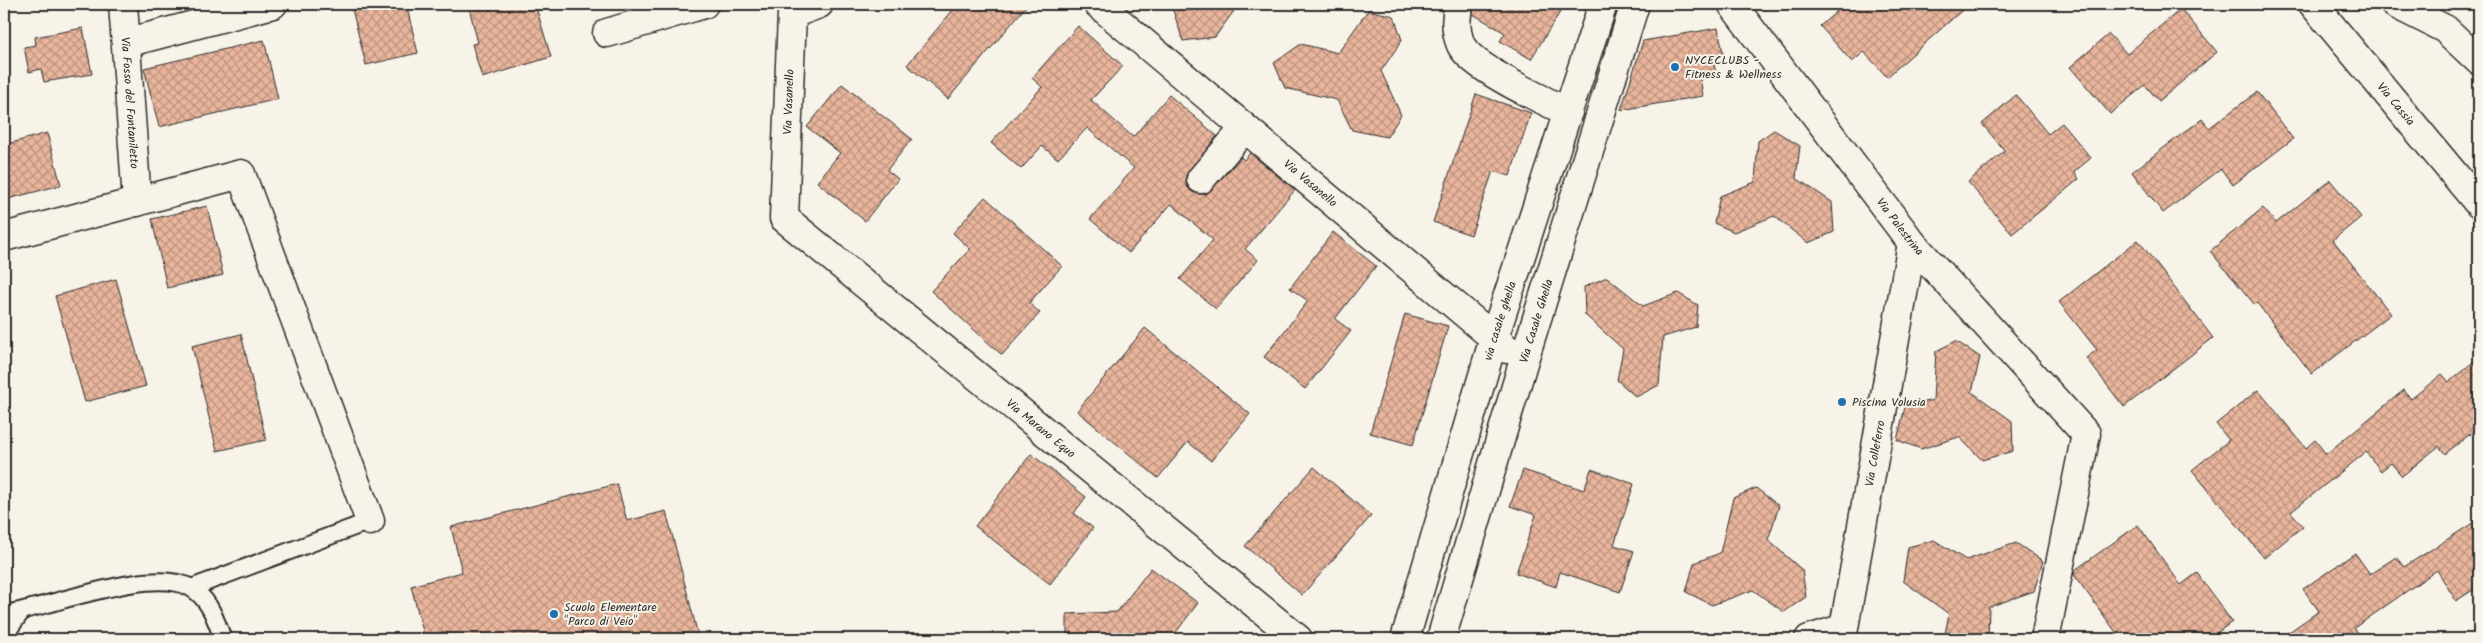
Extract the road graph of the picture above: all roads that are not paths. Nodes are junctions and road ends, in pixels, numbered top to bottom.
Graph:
1 (123, 4) edge
2 (273, 4) edge
3 (704, 4) edge
4 (819, 4) edge
5 (1098, 4) edge
6 (1459, 4) edge
7 (1603, 4) edge
8 (1635, 4) edge
9 (1732, 4) edge
10 (2313, 4) edge
11 (2395, 4) edge
12 (783, 9) edge
13 (607, 33) dead end
14 (126, 43) junction
15 (2479, 61) edge
16 (1568, 112) junction
17 (1245, 128) junction
18 (1201, 178) dead end
19 (137, 202) junction
20 (2479, 204) edge
21 (784, 218) joint
22 (4, 237) edge
23 (1912, 243) junction
24 (1494, 338) junction
25 (1523, 363) junction
26 (370, 522) joint
27 (191, 588) junction
28 (22, 611) junction
29 (4, 614) edge
30 (4, 636) edge
31 (223, 639) edge
32 (1298, 639) edge
33 (1405, 639) edge
34 (1441, 639) edge
35 (1809, 639) edge
36 (2045, 639) edge

1 - 14 street, Via Fosso del Fontaniletto
2 - 14 street
3 - 13 street
4 - 12 street, Via Vasanello
5 - 17 street, Via Vasanello
6 - 16 street
7 - 16 street, via casale ghella
8 - 25 street, Via Casale Ghella
9 - 23 street, Via Palestrina
10 - 20 street, Via Cassia
11 - 15 street
12 - 21 street, Via Vasanello
14 - 19 street, Via Fosso del Fontaniletto
16 - 24 street, via casale ghella
17 - 18 street
17 - 24 street, Via Vasanello
19 - 22 street
19 - 26 street
21 - 32 street, Via Marano Equo
23 - 35 street, Via Colleferro
23 - 36 street, Via Palestrina
24 - 25 street, Via Vasanello
24 - 33 street, via casale ghella
25 - 34 street, Via Casale Ghella
26 - 27 lane
27 - 28 lane
27 - 31 lane
28 - 29 lane
28 - 30 lane

